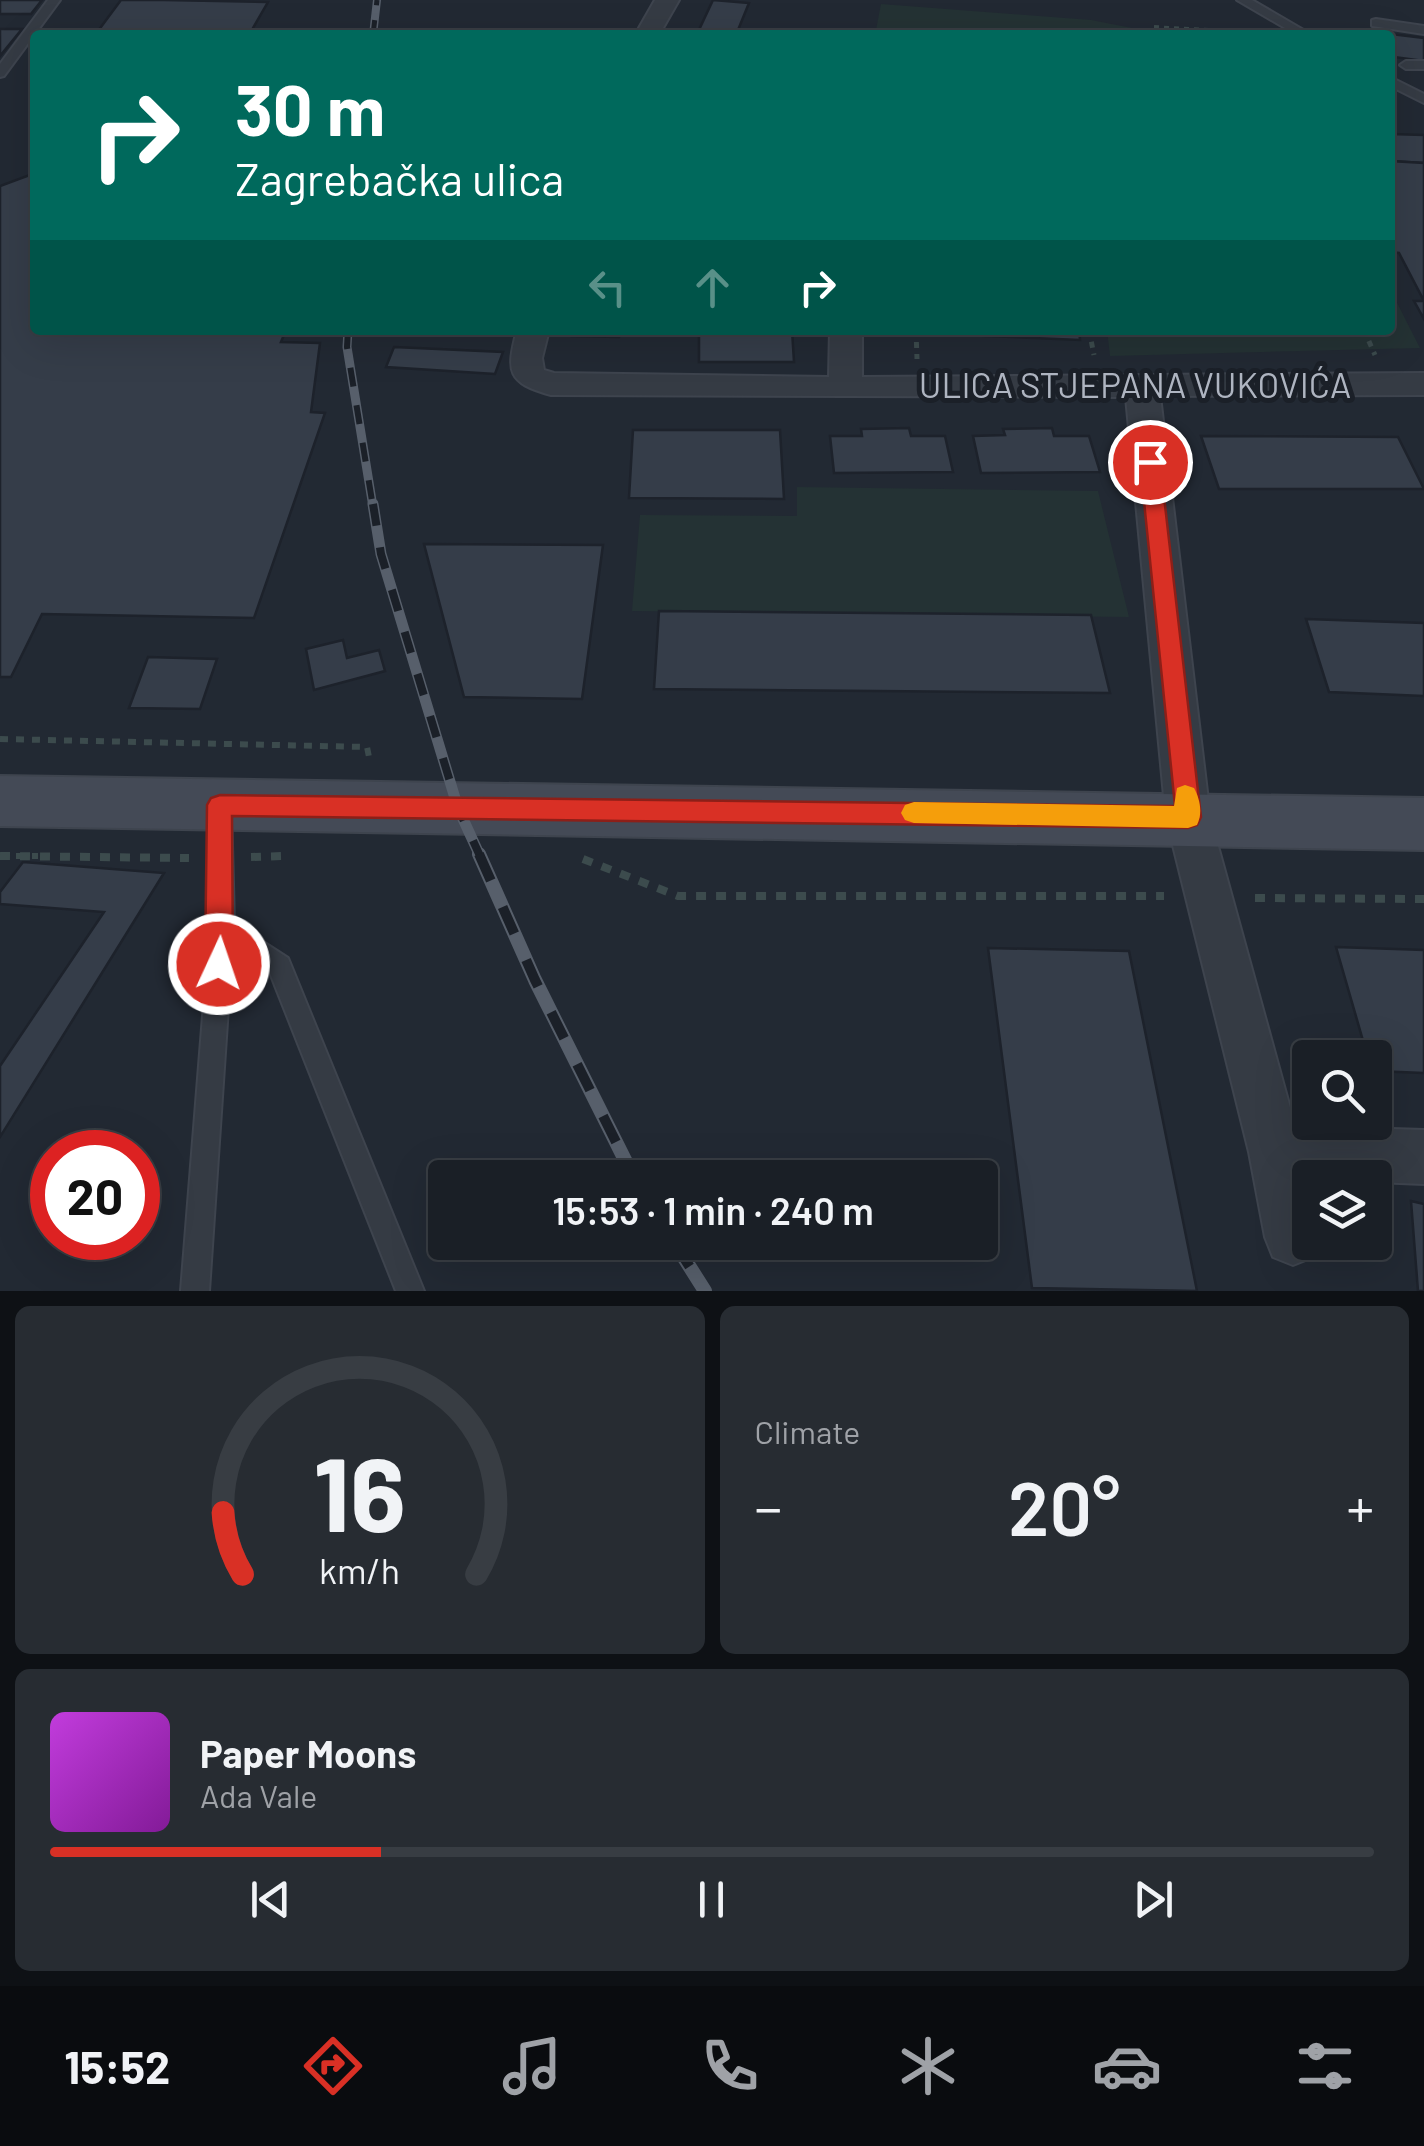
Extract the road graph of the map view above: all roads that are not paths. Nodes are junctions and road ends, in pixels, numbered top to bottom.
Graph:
1 (54, 0) edge
2 (668, 0) edge
3 (1243, 0) edge
4 (1376, 22) dead end
5 (32, 30) edge
6 (651, 30) edge
7 (1297, 30) edge
8 (1424, 30) edge
9 (30, 32) edge
10 (1406, 64) dead end
11 (1424, 66) edge
12 (0, 73) edge
13 (1395, 84) edge
14 (1424, 99) edge
15 (533, 335) edge
16 (846, 335) edge
17 (1424, 384) edge
18 (1142, 386) junction
19 (845, 388) junction
20 (0, 801) edge
21 (220, 805) junction
22 (1188, 817) junction
23 (1424, 824) edge
24 (222, 928) junction
25 (1276, 1152) junction
26 (1424, 1156) edge
27 (1292, 1232) edge
28 (195, 1291) edge
29 (410, 1291) edge

1 - 5 lane
2 - 6 street
3 - 7 lane
4 - 8 lane
9 - 12 lane
10 - 11 lane
13 - 14 lane
15 - 19 street, ULICA STJEPANA VUKOVIĆA
16 - 19 street
17 - 18 street, ULICA STJEPANA VUKOVIĆA
18 - 19 street, ULICA STJEPANA VUKOVIĆA
18 - 22 street
20 - 21 main road
21 - 22 main road
21 - 24 lane
22 - 23 main road
22 - 25 street
24 - 28 lane
24 - 29 lane
25 - 26 street
25 - 27 street

